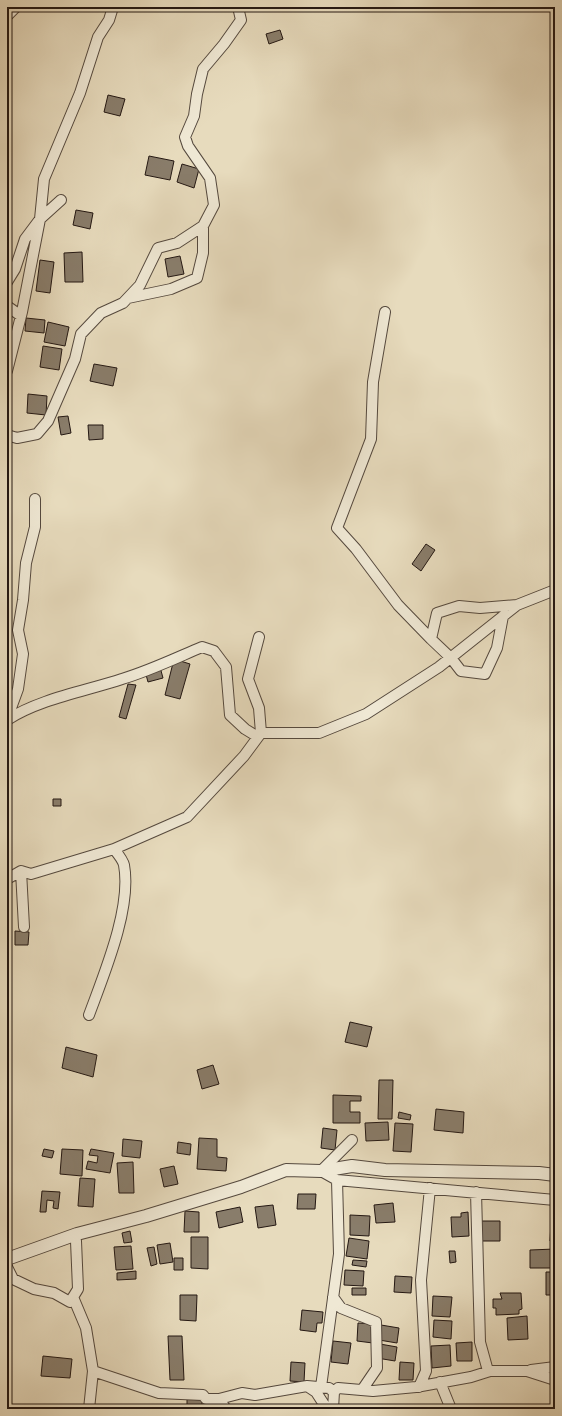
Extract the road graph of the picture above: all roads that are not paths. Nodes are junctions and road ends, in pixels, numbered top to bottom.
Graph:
1 (16, 7) edge
2 (113, 7) edge
3 (246, 7) edge
4 (239, 12) edge
5 (7, 16) edge
6 (61, 200) dead end
7 (40, 219) junction
8 (203, 226) junction
9 (7, 282) edge
10 (128, 298) junction
11 (7, 306) edge
12 (385, 312) dead end
13 (21, 316) junction
14 (7, 371) edge
15 (7, 435) edge
16 (35, 499) dead end
17 (555, 590) edge
18 (517, 605) junction
19 (503, 616) junction
20 (259, 637) dead end
21 (431, 639) junction
22 (451, 658) junction
23 (7, 719) edge
24 (260, 735) junction
25 (114, 849) junction
26 (21, 871) junction
27 (7, 879) edge
28 (24, 927) dead end
29 (89, 1015) dead end
30 (352, 1140) dead end
31 (321, 1171) junction
32 (555, 1175) edge
33 (337, 1180) junction
34 (430, 1188) junction
35 (476, 1192) junction
36 (555, 1200) edge
37 (76, 1241) dead end
38 (7, 1259) edge
39 (7, 1267) edge
40 (73, 1297) junction
41 (333, 1298) junction
42 (555, 1367) edge
43 (93, 1371) junction
44 (488, 1371) junction
45 (527, 1371) junction
46 (555, 1380) edge
47 (440, 1382) junction
48 (307, 1386) junction
49 (419, 1386) junction
50 (321, 1387) junction
51 (362, 1390) junction
52 (334, 1392) junction
53 (219, 1399) junction
54 (89, 1409) edge
55 (226, 1409) edge
56 (327, 1409) edge
57 (333, 1409) edge
58 (451, 1409) edge

1 - 5 street
2 - 7 street
3 - 4 street
4 - 8 street
6 - 7 street
7 - 9 street
7 - 13 street
8 - 10 street
8 - 10 street
10 - 15 street
11 - 13 street
12 - 21 street
13 - 14 street
16 - 23 street
17 - 18 street
18 - 19 street
18 - 21 street
19 - 22 street
19 - 22 street
20 - 24 street
21 - 22 street
22 - 24 street
23 - 24 street
24 - 25 street
25 - 26 street
25 - 29 street
26 - 27 street
26 - 28 street
30 - 31 street
31 - 32 street
31 - 33 street
31 - 38 street
33 - 34 street
33 - 41 street
34 - 35 street
34 - 49 street
35 - 36 street
35 - 44 street
37 - 40 street
39 - 40 street
40 - 43 street
41 - 50 street
41 - 51 street
42 - 45 street
43 - 53 street
43 - 54 street
44 - 45 street
44 - 47 street
45 - 46 street
47 - 49 street
47 - 58 street
48 - 50 street
48 - 53 street
48 - 56 street
49 - 51 street
50 - 52 street
51 - 52 street
52 - 57 street
53 - 55 street

